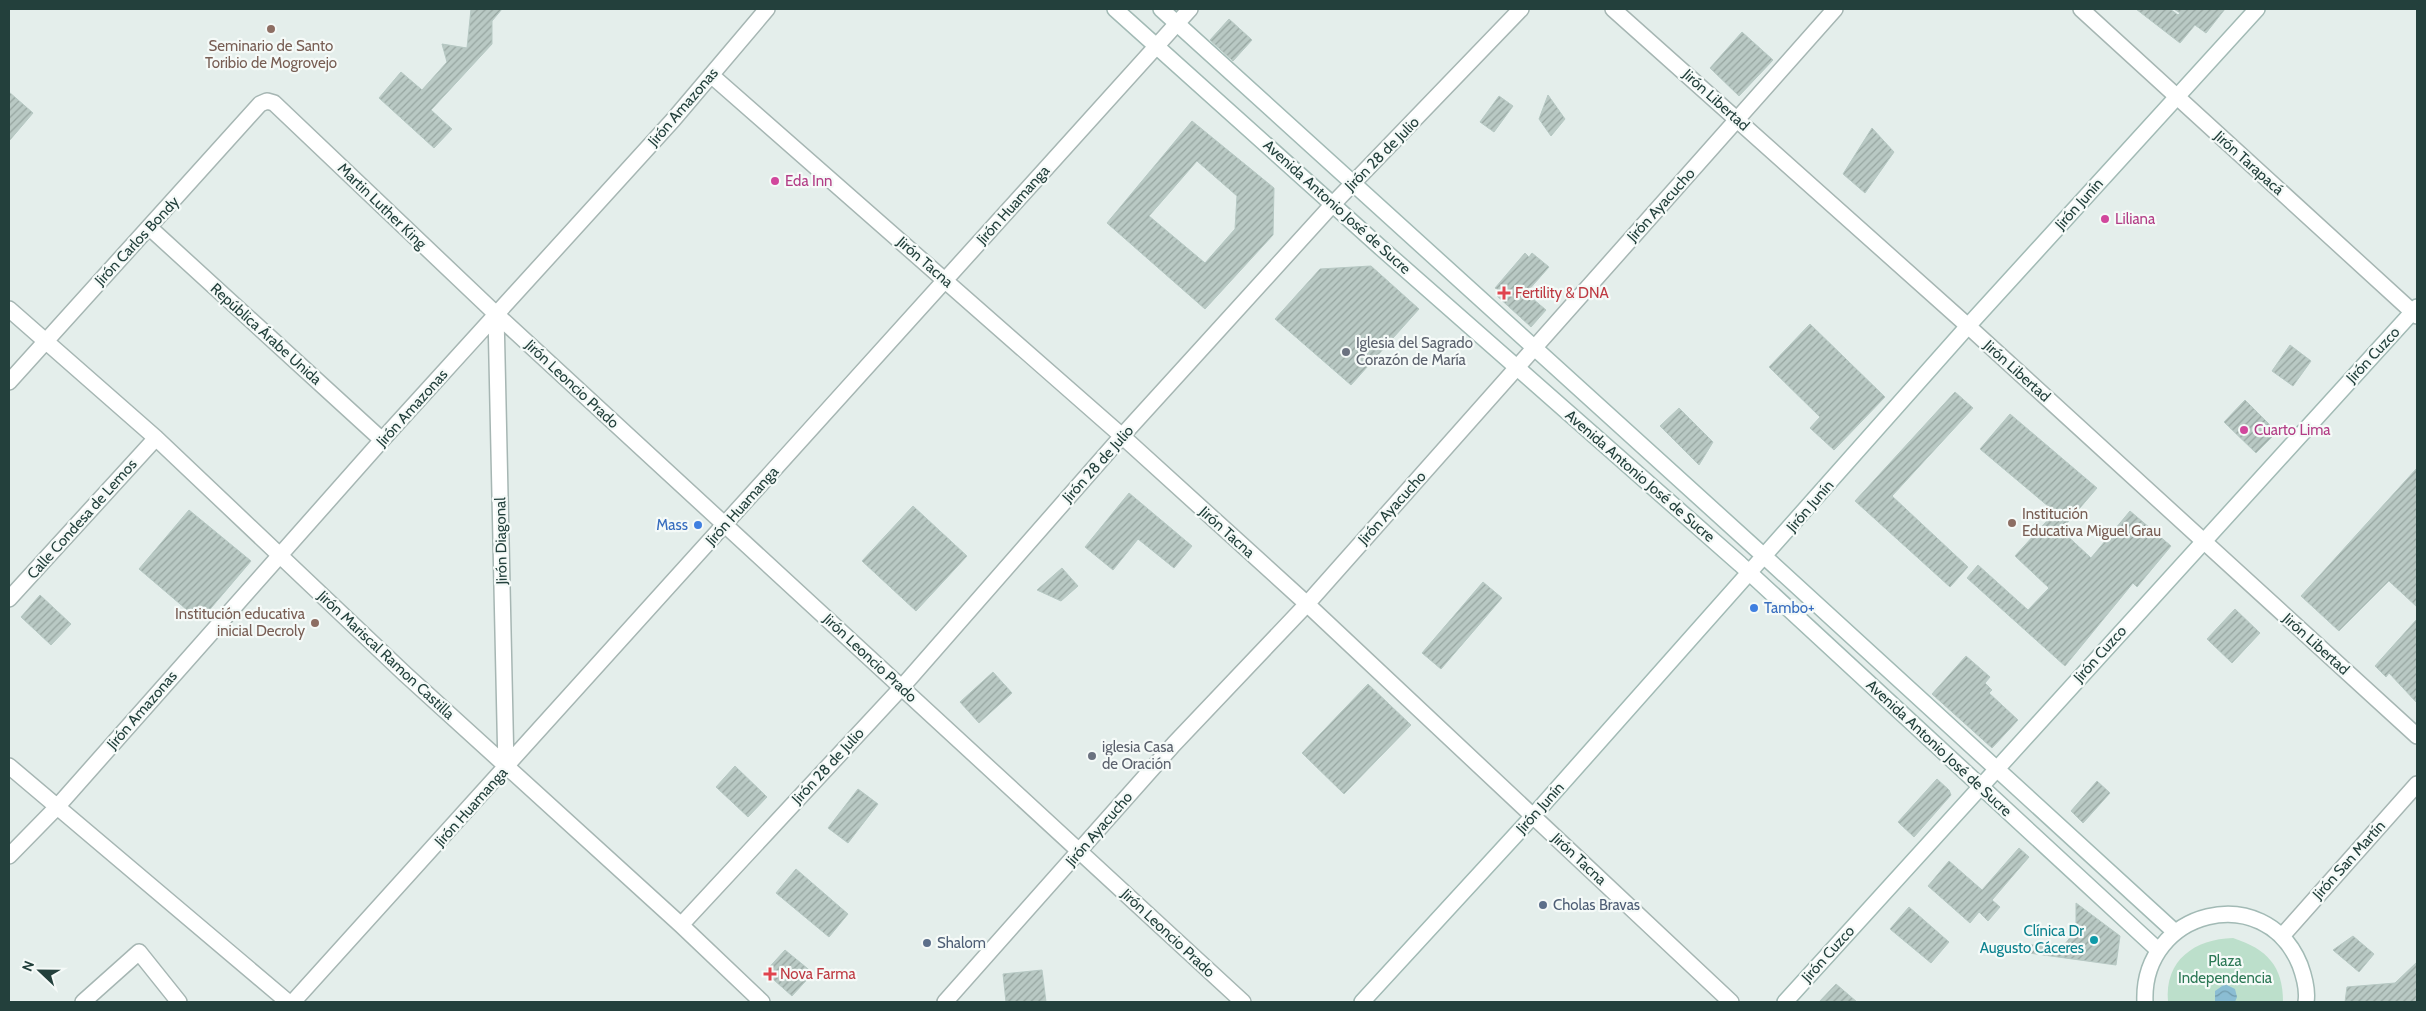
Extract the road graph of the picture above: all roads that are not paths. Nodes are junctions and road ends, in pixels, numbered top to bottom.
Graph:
1 (767, 9) edge
2 (1115, 9) edge
3 (1160, 9) edge
4 (1190, 9) edge
5 (1521, 9) edge
6 (1613, 9) edge
7 (1835, 9) edge
8 (2081, 9) edge
9 (2257, 9) edge
10 (1177, 24) junction
11 (1156, 46) junction
12 (712, 74) junction
13 (2177, 97) junction
14 (266, 101) joint
15 (1737, 119) junction
16 (1353, 183) junction
17 (1334, 204) junction
18 (150, 228) junction
19 (946, 280) junction
20 (9, 309) edge
21 (2416, 312) edge
22 (496, 314) junction
23 (1968, 326) junction
24 (44, 341) junction
25 (1534, 348) junction
26 (1517, 368) junction
27 (9, 382) edge
28 (1122, 436) junction
29 (156, 438) junction
30 (382, 440) junction
31 (725, 525) junction
32 (2203, 541) junction
33 (281, 555) junction
34 (1765, 557) junction
35 (1750, 574) junction
36 (9, 599) edge
37 (1307, 604) junction
38 (902, 687) junction
39 (2417, 736) edge
40 (9, 766) edge
41 (506, 768) junction
42 (1996, 769) junction
43 (2417, 784) edge
44 (1980, 786) junction
45 (57, 807) junction
46 (1533, 816) junction
47 (1080, 852) junction
48 (9, 856) edge
49 (681, 925) junction
50 (2174, 932) junction
51 (2282, 936) junction
52 (2158, 950) junction
53 (83, 1002) edge
54 (179, 1002) edge
55 (288, 1002) edge
56 (293, 1002) edge
57 (762, 1002) edge
58 (945, 1002) edge
59 (1243, 1002) edge
60 (1362, 1002) edge
61 (1731, 1002) edge
62 (1785, 1002) edge
63 (2145, 1002) edge
64 (2306, 1002) edge

1 - 12 street, Jirón Amazonas
2 - 11 street, Avenida Antonio José de Sucre
3 - 10 street, Avenida Antonio José de Sucre
4 - 10 street, Jirón Huamanga
5 - 16 street, Jirón 28 de Julio
6 - 15 street, Jirón Libertad
7 - 15 street, Jirón Ayacucho
8 - 13 street, Jirón Tarapacá
9 - 13 street, Jirón Junín
10 - 11 street, Jirón Huamanga
10 - 16 street, Avenida Antonio José de Sucre
11 - 17 street, Avenida Antonio José de Sucre
11 - 19 street, Jirón Huamanga
12 - 19 street, Jirón Tacna
12 - 22 street, Jirón Amazonas
13 - 21 street, Jirón Tarapacá
13 - 23 street, Jirón Junín
14 - 18 street, Jirón Carlos Bondy
14 - 22 street, Martin Luther King
15 - 23 street, Jirón Libertad
15 - 25 street, Jirón Ayacucho
16 - 17 street, Jirón 28 de Julio
16 - 25 street, Avenida Antonio José de Sucre
17 - 26 street, Avenida Antonio José de Sucre
17 - 28 street, Jirón 28 de Julio
18 - 24 street, Jirón Carlos Bondy
18 - 30 street, República Árabe Unida
19 - 28 street, Jirón Tacna
19 - 31 street, Jirón Huamanga
20 - 24 street, Jirón Mariscal Ramon Castilla
21 - 32 street, Jirón Cuzco
22 - 30 street, Jirón Amazonas
22 - 31 street, Jirón Leoncio Prado
22 - 41 street, Jirón Diagonal
23 - 32 street, Jirón Libertad
23 - 34 street, Jirón Junín
24 - 27 street, Jirón Carlos Bondy
24 - 29 street, Jirón Mariscal Ramon Castilla
25 - 26 street, Jirón Ayacucho
25 - 34 street, Avenida Antonio José de Sucre
26 - 35 street, Avenida Antonio José de Sucre
26 - 37 street, Jirón Ayacucho
28 - 37 street, Jirón Tacna
28 - 38 street, Jirón 28 de Julio
29 - 33 street, Jirón Mariscal Ramon Castilla
29 - 36 street, Calle Condesa de Lemos
30 - 33 street, Jirón Amazonas
31 - 38 street, Jirón Leoncio Prado
31 - 41 street, Jirón Huamanga
32 - 39 street, Jirón Libertad
32 - 42 street, Jirón Cuzco
33 - 41 street, Jirón Mariscal Ramon Castilla
33 - 45 street, Jirón Amazonas
34 - 35 street, Jirón Junín
34 - 42 street, Avenida Antonio José de Sucre
35 - 44 street, Avenida Antonio José de Sucre
35 - 46 street, Jirón Junín
37 - 46 street, Jirón Tacna
37 - 47 street, Jirón Ayacucho
38 - 47 street, Jirón Leoncio Prado
38 - 49 street, Jirón 28 de Julio
40 - 45 street
41 - 49 street, Jirón Mariscal Ramon Castilla
41 - 56 street, Jirón Huamanga
42 - 44 street, Jirón Cuzco
42 - 50 street, Avenida Antonio José de Sucre
43 - 51 street, Jirón San Martín
44 - 52 street, Avenida Antonio José de Sucre
44 - 62 street, Jirón Cuzco
45 - 48 street, Jirón Amazonas
45 - 55 street
46 - 60 street, Jirón Junín
46 - 61 street, Jirón Tacna
47 - 58 street, Jirón Ayacucho
47 - 59 street, Jirón Leoncio Prado
49 - 57 street, Jirón Mariscal Ramon Castilla
50 - 51 street
50 - 52 street
51 - 64 street
52 - 63 street
53 - 54 street

